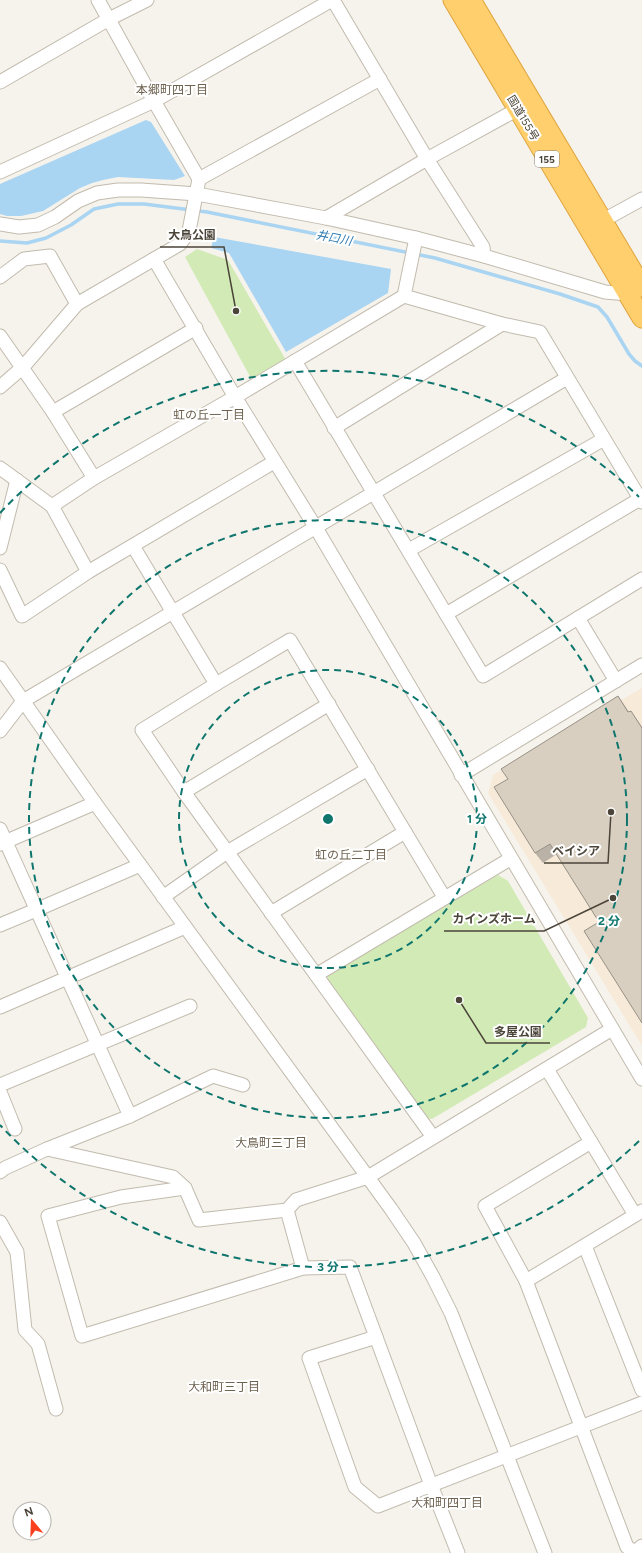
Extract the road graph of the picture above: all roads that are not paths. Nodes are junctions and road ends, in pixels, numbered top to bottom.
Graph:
1 (98, 0) edge
2 (147, 0) edge
3 (332, 0) edge
4 (453, 0) edge
5 (471, 0) edge
6 (109, 20) junction
7 (380, 79) junction
8 (0, 82) edge
9 (154, 101) junction
10 (518, 109) junction
11 (427, 159) junction
12 (0, 172) edge
13 (199, 179) junction
14 (197, 194) junction
15 (642, 199) edge
16 (326, 218) junction
17 (602, 220) junction
18 (0, 224) edge
19 (416, 238) junction
20 (484, 256) junction
21 (154, 259) junction
22 (0, 277) edge
23 (635, 290) edge
24 (404, 296) junction
25 (77, 304) junction
26 (642, 318) edge
27 (502, 324) junction
28 (196, 328) junction
29 (0, 336) edge
30 (295, 361) junction
31 (23, 367) junction
32 (567, 378) junction
33 (0, 387) edge
34 (235, 397) junction
35 (54, 412) junction
36 (334, 428) junction
37 (604, 439) junction
38 (274, 462) junction
39 (0, 468) edge
40 (94, 478) junction
41 (17, 480) junction
42 (373, 493) junction
43 (641, 501) edge
44 (52, 506) junction
45 (316, 528) junction
46 (133, 546) junction
47 (0, 548) edge
48 (409, 550) junction
49 (0, 570) edge
50 (88, 572) junction
51 (642, 579) edge
52 (172, 613) junction
53 (446, 614) junction
54 (578, 618) junction
55 (642, 665) edge
56 (0, 668) edge
57 (616, 681) junction
58 (216, 684) junction
59 (23, 701) junction
60 (329, 704) junction
61 (0, 731) edge
62 (368, 770) junction
63 (461, 775) junction
64 (184, 792) junction
65 (95, 804) junction
66 (0, 829) edge
67 (405, 832) junction
68 (3, 843) edge
69 (227, 852) junction
70 (510, 859) junction
71 (140, 865) junction
72 (163, 897) junction
73 (444, 897) junction
74 (36, 910) junction
75 (271, 913) junction
76 (0, 925) edge
77 (185, 927) junction
78 (316, 976) junction
79 (67, 978) junction
80 (190, 1006) dead end
81 (0, 1007) edge
82 (612, 1029) junction
83 (97, 1044) junction
84 (547, 1069) junction
85 (642, 1079) edge
86 (0, 1085) edge
87 (244, 1085) dead end
88 (0, 1092) edge
89 (130, 1116) junction
90 (15, 1129) dead end
91 (433, 1137) junction
92 (591, 1142) junction
93 (47, 1149) junction
94 (0, 1172) edge
95 (368, 1177) junction
96 (185, 1188) junction
97 (287, 1210) junction
98 (638, 1213) edge
99 (0, 1222) edge
100 (585, 1246) junction
101 (303, 1268) junction
102 (526, 1281) junction
103 (376, 1337) junction
104 (642, 1390) edge
105 (642, 1403) edge
106 (56, 1409) dead end
107 (581, 1426) junction
108 (506, 1455) junction
109 (431, 1486) junction
110 (642, 1546) edge
111 (458, 1553) edge
112 (545, 1553) edge

1 - 6 street
2 - 6 street
3 - 7 street
3 - 9 street
4 - 10 highway, 国道155号 / 155
5 - 17 highway, 国道155号 / 155
6 - 8 street
6 - 9 street
7 - 11 street
7 - 13 street
9 - 12 street
9 - 13 street
10 - 11 street
10 - 23 highway, 国道155号 / 155
11 - 16 street
11 - 20 street
13 - 14 street
14 - 16 street
14 - 18 street
14 - 21 street
15 - 17 street
16 - 19 street
17 - 23 highway, 国道155号 / 155
19 - 20 street
19 - 24 street
20 - 23 street
21 - 25 street
21 - 28 street
22 - 25 street
23 - 26 highway, 国道155号 / 155
24 - 27 street
24 - 30 street
25 - 31 street
27 - 32 street
27 - 36 street
28 - 34 street
28 - 35 street
29 - 31 street
30 - 34 street
30 - 36 street
31 - 33 street
31 - 35 street
32 - 37 street
32 - 42 street
34 - 38 street
34 - 40 street
35 - 40 street
36 - 42 street
37 - 43 street
37 - 48 street
38 - 45 street
38 - 46 street
39 - 41 street
40 - 44 street
41 - 44 street
41 - 47 street
42 - 45 street
42 - 48 street
43 - 53 street
44 - 50 street
45 - 52 street
45 - 63 street
46 - 50 street
46 - 52 street
48 - 53 street
49 - 50 street
51 - 54 street
52 - 58 street
52 - 59 street
53 - 54 street
54 - 57 street
55 - 57 street
56 - 59 street
57 - 63 street
58 - 60 street
58 - 64 street
59 - 61 street
59 - 65 street
60 - 62 street
60 - 64 street
62 - 67 street
62 - 69 street
63 - 70 street
64 - 69 street
65 - 68 street
65 - 71 street
66 - 68 street
67 - 73 street
67 - 75 street
68 - 74 street
69 - 72 street
69 - 75 street
70 - 73 street
70 - 82 street
71 - 72 street
71 - 74 street
72 - 77 street
73 - 78 street
74 - 76 street
74 - 79 street
75 - 78 street
77 - 79 street
77 - 95 street
78 - 91 street
79 - 81 street
79 - 83 street
80 - 83 street
82 - 84 street
82 - 85 street
83 - 86 street
83 - 89 street
84 - 91 street
84 - 92 street
87 - 89 street
88 - 90 street
89 - 93 street
91 - 95 street
92 - 98 street
92 - 102 street
93 - 94 street
93 - 96 street
95 - 97 street
95 - 108 street
96 - 97 street
96 - 101 street
97 - 101 street
98 - 100 street
99 - 106 street
100 - 102 street
100 - 104 street
101 - 103 street
102 - 107 street
103 - 109 street
103 - 109 street
105 - 107 street
107 - 108 street
107 - 110 street
108 - 109 street
108 - 112 street
109 - 111 street

